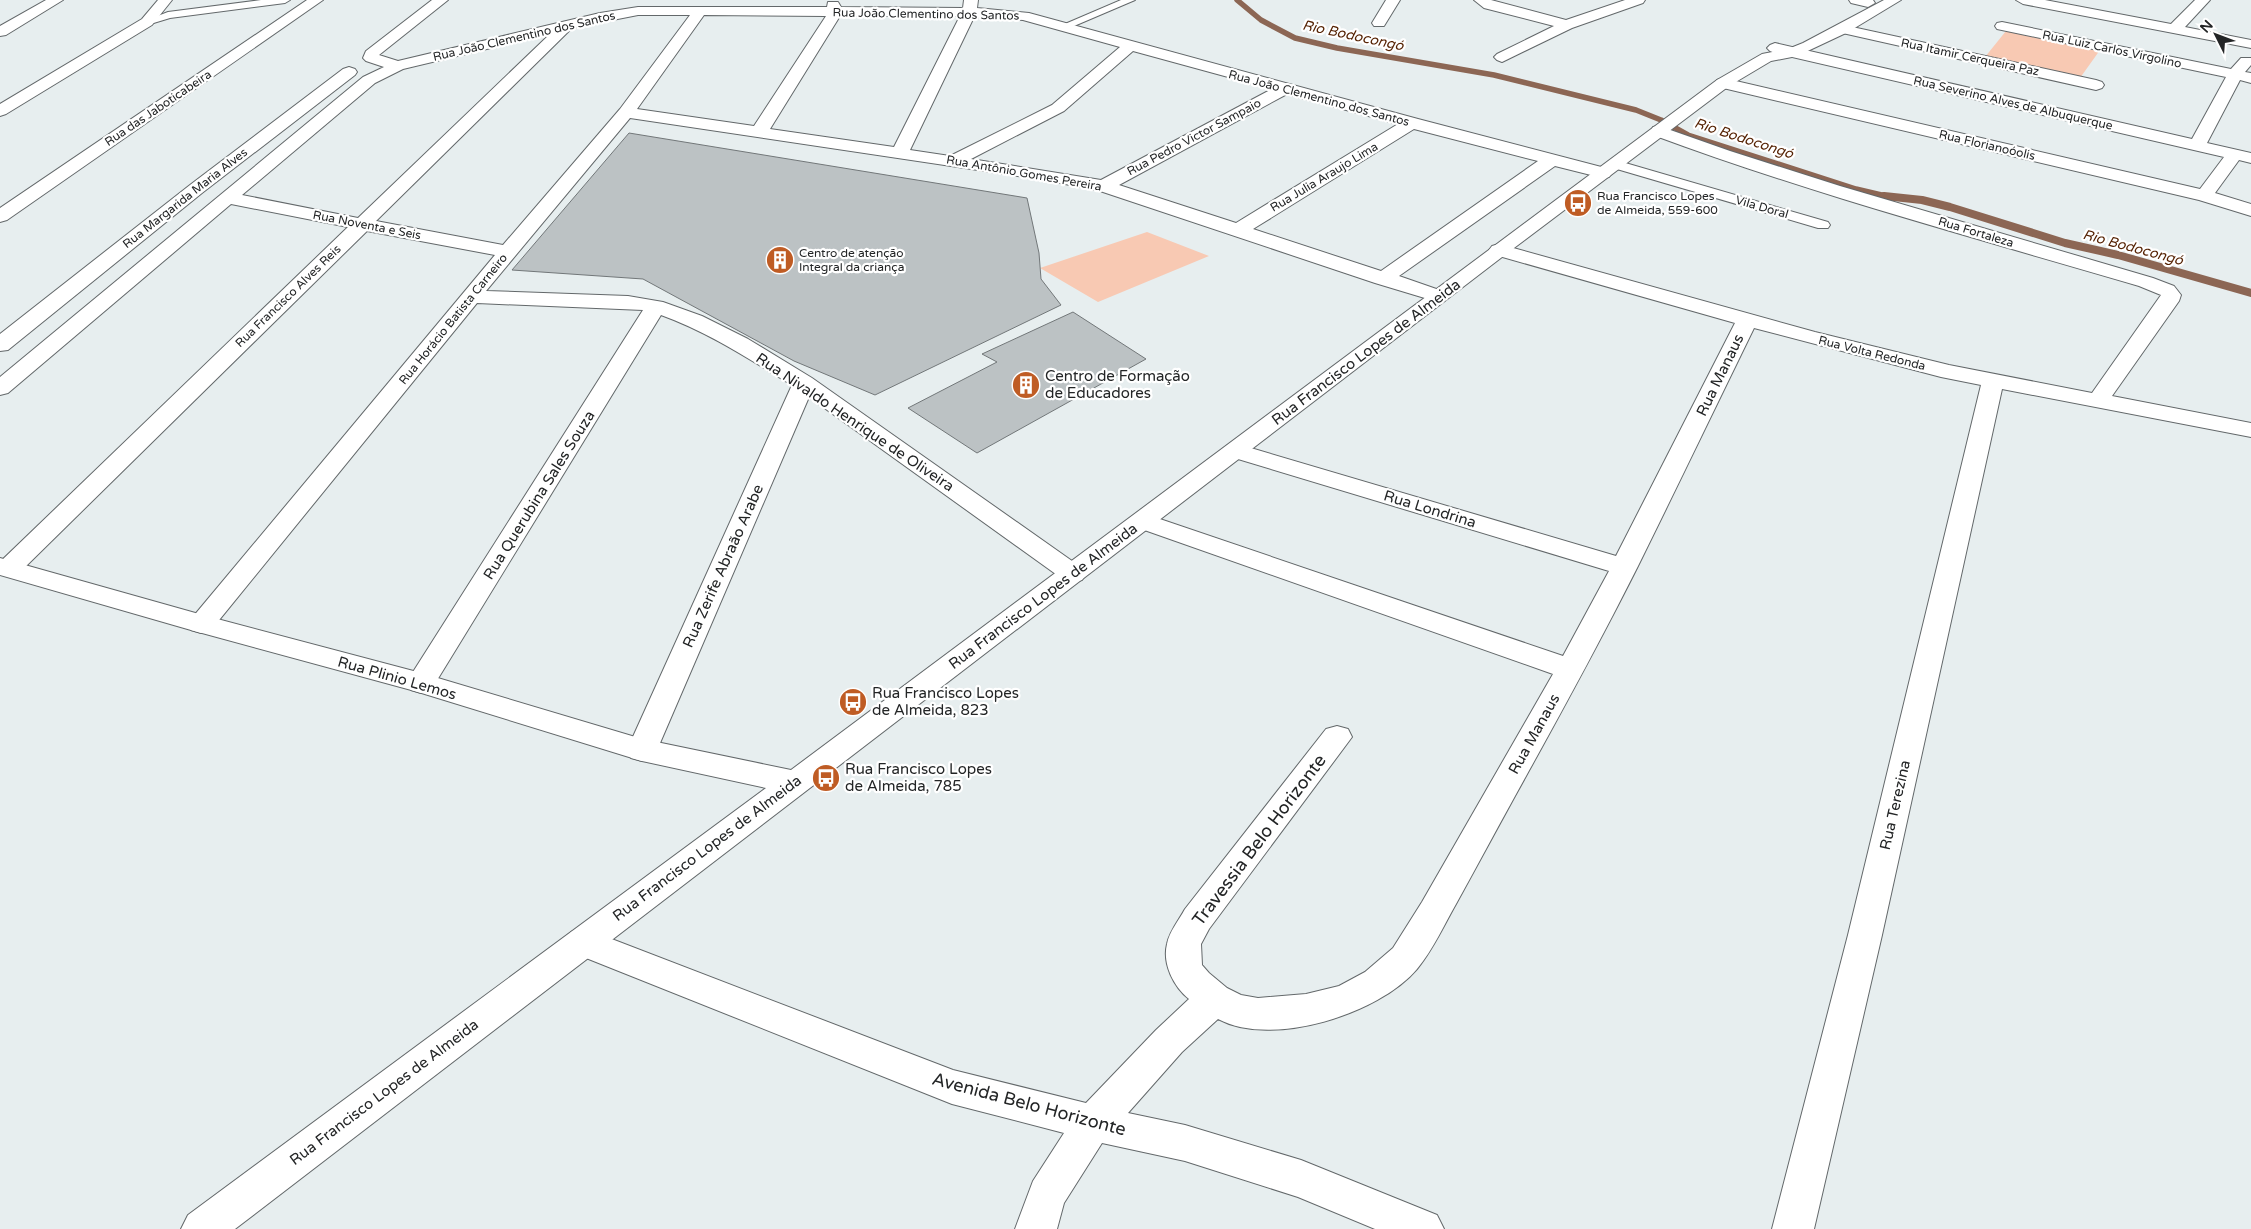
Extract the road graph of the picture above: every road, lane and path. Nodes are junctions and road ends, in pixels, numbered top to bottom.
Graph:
1 (56, 0) edge
2 (165, 0) edge
3 (285, 0) edge
4 (316, 0) edge
5 (441, 0) edge
6 (616, 0) edge
7 (803, 0) edge
8 (1130, 0) edge
9 (1393, 0) edge
10 (1638, 0) edge
11 (1894, 0) edge
12 (2203, 0) edge
13 (1866, 1) edge
14 (2028, 1) edge
15 (1485, 2) edge
16 (835, 6) edge
17 (970, 6) edge
18 (701, 10) junction
19 (147, 22) junction
20 (1379, 23) dead end
21 (567, 25) junction
22 (1567, 25) junction
23 (2002, 26) junction
24 (1063, 27) junction
25 (1843, 29) junction
26 (2174, 29) junction
27 (0, 32) edge
28 (2251, 44) edge
29 (1131, 45) junction
30 (2123, 52) junction
31 (1771, 53) junction
32 (1792, 53) junction
33 (2251, 54) edge
34 (1502, 57) dead end
35 (1971, 58) junction
36 (376, 61) junction
37 (398, 66) junction
38 (2243, 76) edge
39 (1723, 83) junction
40 (2096, 85) junction
41 (1284, 88) junction
42 (353, 91) joint
43 (0, 111) edge
44 (626, 112) junction
45 (2074, 117) junction
46 (1669, 123) junction
47 (1412, 124) junction
48 (759, 132) junction
49 (2197, 145) junction
50 (900, 153) junction
51 (2243, 156) edge
52 (1552, 160) junction
53 (953, 161) junction
54 (1609, 169) junction
55 (1104, 186) junction
56 (2204, 196) junction
57 (227, 198) junction
58 (2251, 210) edge
59 (0, 216) edge
60 (362, 224) junction
61 (1823, 226) dead end
62 (1236, 231) junction
63 (1499, 250) junction
64 (508, 252) junction
65 (1382, 279) junction
66 (1438, 296) junction
67 (472, 297) junction
68 (656, 306) junction
69 (1748, 320) junction
70 (0, 345) edge
71 (1993, 381) junction
72 (804, 383) junction
73 (0, 388) edge
74 (2099, 400) junction
75 (2251, 430) edge
76 (1236, 451) junction
77 (1142, 522) junction
78 (5, 567) edge
79 (1624, 568) junction
80 (1073, 574) junction
81 (202, 624) junction
82 (1570, 669) junction
83 (421, 683) junction
84 (1337, 737) dead end
85 (642, 750) junction
86 (796, 782) junction
87 (583, 942) junction
88 (1214, 999) junction
89 (1093, 1123) junction
90 (202, 1229) edge
91 (1036, 1229) edge
92 (1423, 1229) edge
93 (1793, 1229) edge

1 - 27 street
2 - 19 street
3 - 19 lane
4 - 59 street, Rua das Jaboticabeira
5 - 36 street
6 - 36 street, Rua Margarida Maria Alves
7 - 16 street
8 - 24 lane
9 - 20 street
10 - 22 street
11 - 25 street
12 - 26 street
13 - 31 street, Rua Francisco Lopes de Almeida
14 - 23 street
14 - 26 street
15 - 22 street
16 - 17 street, Rua João Clementino dos Santos
16 - 18 street, Rua João Clementino dos Santos
16 - 48 street
17 - 24 street, Rua João Clementino dos Santos
17 - 50 street
18 - 21 street, Rua João Clementino dos Santos
18 - 44 street, Rua Horácio Batista Carneiro
19 - 43 street
21 - 37 street, Rua João Clementino dos Santos
21 - 60 street, Rua Francisco Alves Reis
22 - 34 street
23 - 30 street, Rua Luiz Carlos Virgolino
23 - 35 street
24 - 29 street, Rua João Clementino dos Santos
25 - 32 street
25 - 35 street, Rua Itamir Cerqueira Paz
26 - 28 street
29 - 41 street, Rua João Clementino dos Santos
29 - 53 street
30 - 38 street, Rua Luiz Carlos Virgolino
30 - 40 street
31 - 32 street, Rua Severino Alves de Albuquerque
31 - 39 street, Rua Francisco Lopes de Almeida
32 - 45 street, Rua Severino Alves de Albuquerque
33 - 38 street
35 - 40 street, Rua Itamir Cerqueira Paz
36 - 37 street
36 - 70 street, Rua Margarida Maria Alves
37 - 42 street, Rua João Clementino dos Santos
38 - 49 street
39 - 46 street, Rua Francisco Lopes de Almeida
39 - 56 street, Rua Florianoóolis
40 - 45 street
41 - 47 street, Rua João Clementino dos Santos
41 - 55 street, Rua Pedro Victor Sampaio
42 - 57 street, Rua Margarida Maria Alves
44 - 48 street, Rua Antônio Gomes Pereira
44 - 64 street, Rua Horácio Batista Carneiro
45 - 49 street, Rua Severino Alves de Albuquerque
46 - 54 street, Rua Francisco Lopes de Almeida
46 - 74 street, Rua Fortaleza
47 - 52 street, Rua João Clementino dos Santos
47 - 62 street, Rua Julia Araujo Lima
48 - 50 street, Rua Antônio Gomes Pereira
49 - 51 street, Rua Severino Alves de Albuquerque
50 - 53 street, Rua Antônio Gomes Pereira
51 - 56 street
52 - 54 street, Rua João Clementino dos Santos
52 - 65 street
53 - 55 street, Rua Antônio Gomes Pereira
54 - 61 lane, Vila Doral
54 - 63 street, Rua Francisco Lopes de Almeida
55 - 62 street, Rua Antônio Gomes Pereira
56 - 58 street, Rua Florianoóolis
57 - 60 street, Rua Noventa e Seis
57 - 73 street, Rua Margarida Maria Alves
60 - 64 street, Rua Noventa e Seis
60 - 78 street, Rua Francisco Alves Reis
62 - 65 street, Rua Antônio Gomes Pereira
63 - 66 street, Rua Francisco Lopes de Almeida
63 - 69 street, Rua Volta Redonda
64 - 67 street, Rua Horácio Batista Carneiro
65 - 66 street, Rua Antônio Gomes Pereira
66 - 76 street, Rua Francisco Lopes de Almeida
67 - 68 street, Rua Nivaldo Henrique de Oliveira
67 - 81 street, Rua Horácio Batista Carneiro
68 - 72 street, Rua Nivaldo Henrique de Oliveira
68 - 83 street, Rua Querubina Sales Souza
69 - 71 street, Rua Volta Redonda
69 - 79 street, Rua Manaus
71 - 74 street, Rua Volta Redonda
71 - 93 street, Rua Terezina
72 - 80 street, Rua Nivaldo Henrique de Oliveira
72 - 85 street, Rua Zerife Abraão Arabe
74 - 75 street, Rua Volta Redonda
76 - 77 street, Rua Francisco Lopes de Almeida
76 - 79 street, Rua Londrina
77 - 80 street, Rua Francisco Lopes de Almeida
77 - 82 street
78 - 81 street, Rua Plinio Lemos
79 - 82 street, Rua Manaus
80 - 86 street, Rua Francisco Lopes de Almeida
81 - 83 street, Rua Plinio Lemos
82 - 88 street, Rua Manaus
83 - 85 street, Rua Plinio Lemos
84 - 88 street, Travessia Belo Horizonte
85 - 86 street, Rua Plinio Lemos
86 - 87 street, Rua Francisco Lopes de Almeida
87 - 89 street, Avenida Belo Horizonte
87 - 90 street, Rua Francisco Lopes de Almeida
88 - 89 street
89 - 91 street
89 - 92 street, Avenida Belo Horizonte

